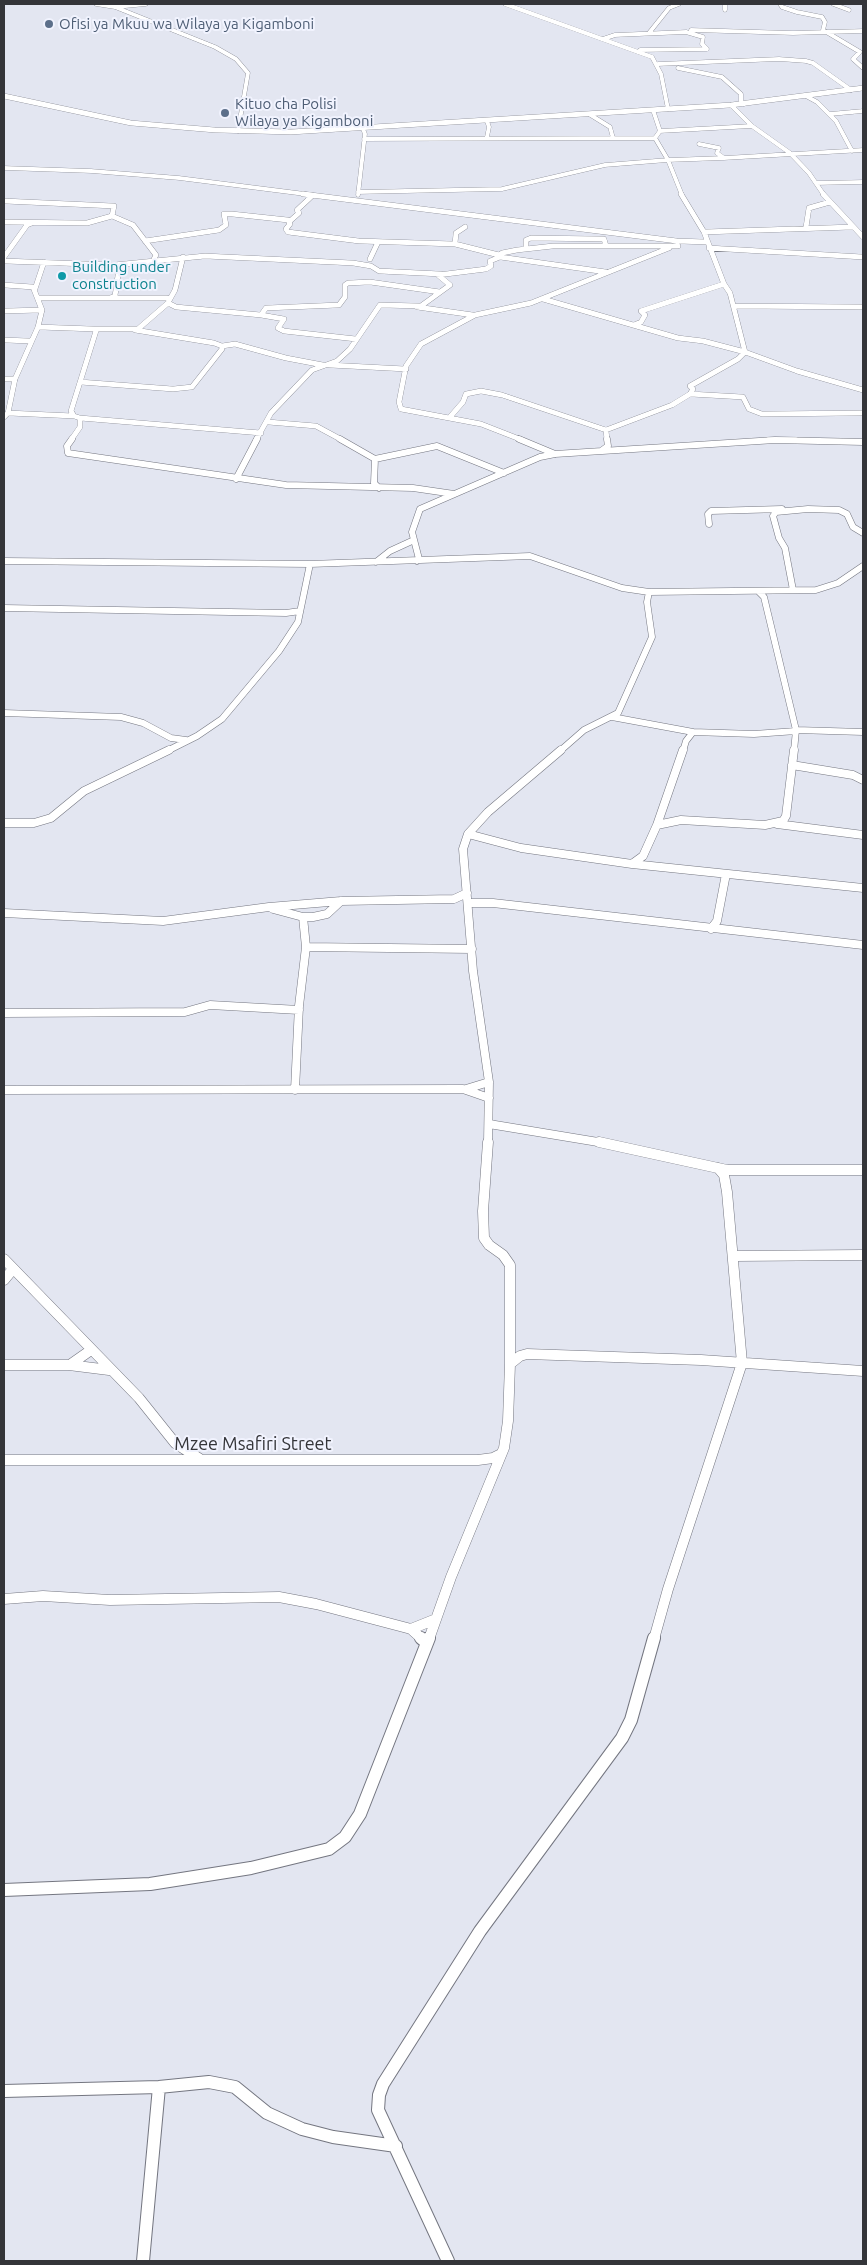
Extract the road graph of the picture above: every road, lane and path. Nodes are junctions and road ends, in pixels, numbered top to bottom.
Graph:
1 (96, 4) edge
2 (146, 4) edge
3 (506, 4) edge
4 (679, 4) edge
5 (725, 4) edge
6 (780, 4) edge
7 (833, 4) edge
8 (116, 7) junction
9 (132, 7) junction
10 (127, 10) junction
11 (725, 10) dead end
12 (849, 10) dead end
13 (863, 31) edge
14 (686, 32) junction
15 (825, 32) junction
16 (649, 33) junction
17 (603, 39) junction
18 (636, 50) junction
19 (655, 60) junction
20 (658, 64) junction
21 (667, 64) junction
22 (863, 68) edge
23 (863, 88) edge
24 (851, 90) junction
25 (4, 96) edge
26 (806, 96) junction
27 (744, 104) junction
28 (731, 105) junction
29 (668, 109) junction
30 (653, 110) junction
31 (863, 111) edge
32 (589, 114) junction
33 (830, 114) junction
34 (487, 121) junction
35 (752, 126) junction
36 (364, 129) junction
37 (238, 131) junction
38 (660, 131) junction
39 (487, 137) junction
40 (613, 138) junction
41 (655, 138) junction
42 (364, 139) junction
43 (699, 144) dead end
44 (863, 150) edge
45 (852, 151) junction
46 (790, 153) junction
47 (724, 158) junction
48 (667, 159) junction
49 (4, 168) edge
50 (863, 182) edge
51 (816, 183) junction
52 (358, 192) junction
53 (312, 196) junction
54 (6, 201) edge
55 (358, 201) junction
56 (830, 202) junction
57 (4, 208) edge
58 (112, 216) junction
59 (106, 219) junction
60 (120, 220) junction
61 (290, 221) junction
62 (4, 222) edge
63 (28, 224) junction
64 (465, 226) dead end
65 (806, 227) junction
66 (853, 227) junction
67 (704, 232) junction
68 (863, 237) edge
69 (145, 242) junction
70 (378, 242) junction
71 (456, 244) junction
72 (676, 244) junction
73 (708, 245) junction
74 (606, 246) junction
75 (526, 248) junction
76 (500, 256) junction
77 (183, 257) junction
78 (863, 257) edge
79 (4, 259) edge
80 (370, 259) dead end
81 (153, 261) junction
82 (44, 262) junction
83 (117, 266) junction
84 (608, 272) junction
85 (441, 274) junction
86 (724, 284) junction
87 (4, 285) edge
88 (35, 289) junction
89 (442, 292) junction
90 (38, 298) junction
91 (110, 298) junction
92 (543, 299) junction
93 (169, 301) junction
94 (734, 306) junction
95 (863, 306) edge
96 (417, 307) junction
97 (42, 310) junction
98 (4, 311) edge
99 (261, 315) junction
100 (475, 316) junction
101 (634, 325) junction
102 (38, 327) junction
103 (94, 328) junction
104 (135, 330) junction
105 (356, 339) junction
106 (4, 340) edge
107 (30, 341) junction
108 (222, 346) junction
109 (745, 352) junction
110 (325, 365) junction
111 (406, 370) junction
112 (4, 379) edge
113 (15, 379) junction
114 (87, 384) joint
115 (79, 385) junction
116 (693, 388) junction
117 (863, 390) edge
118 (690, 394) junction
119 (715, 396) junction
120 (863, 413) edge
121 (6, 415) edge
122 (77, 417) junction
123 (450, 417) junction
124 (268, 422) junction
125 (606, 430) junction
126 (261, 433) junction
127 (863, 442) edge
128 (602, 451) junction
129 (555, 454) junction
130 (376, 459) junction
131 (504, 473) junction
132 (236, 479) junction
133 (379, 488) junction
134 (454, 494) junction
135 (784, 510) junction
136 (709, 524) dead end
137 (863, 533) edge
138 (414, 540) junction
139 (417, 561) junction
140 (4, 562) edge
141 (376, 562) junction
142 (310, 564) junction
143 (863, 566) edge
144 (793, 590) junction
145 (758, 591) junction
146 (649, 592) junction
147 (4, 608) edge
148 (300, 611) junction
149 (4, 713) edge
150 (612, 717) junction
151 (796, 731) junction
152 (693, 732) junction
153 (863, 732) edge
154 (187, 740) junction
155 (792, 765) junction
156 (863, 780) edge
157 (4, 823) edge
158 (777, 824) junction
159 (657, 825) junction
160 (468, 834) junction
161 (863, 835) edge
162 (643, 856) junction
163 (632, 864) junction
164 (655, 866) junction
165 (726, 874) junction
166 (863, 888) edge
167 (467, 893) junction
168 (341, 901) junction
169 (469, 903) junction
170 (269, 907) junction
171 (4, 913) edge
172 (303, 917) junction
173 (711, 929) junction
174 (863, 945) edge
175 (306, 947) junction
176 (472, 949) junction
177 (300, 1010) junction
178 (4, 1013) edge
179 (489, 1082) junction
180 (463, 1089) junction
181 (4, 1090) edge
182 (295, 1090) junction
183 (489, 1098) junction
184 (490, 1124) junction
185 (718, 1168) junction
186 (863, 1170) edge
187 (863, 1255) edge
188 (734, 1256) junction
189 (4, 1259) edge
190 (13, 1269) junction
191 (4, 1280) edge
192 (90, 1350) junction
193 (742, 1363) junction
194 (510, 1364) junction
195 (4, 1365) edge
196 (69, 1365) junction
197 (110, 1370) junction
198 (863, 1371) edge
199 (501, 1454) junction
200 (4, 1460) edge
201 (203, 1461) junction
202 (4, 1599) edge
203 (436, 1618) junction
204 (411, 1629) junction
205 (427, 1644) junction
206 (4, 1890) edge
207 (159, 2087) junction
208 (4, 2091) edge
209 (396, 2146) junction
210 (143, 2261) edge
211 (448, 2261) edge

1 - 8 street
2 - 9 street
3 - 17 street
4 - 16 street
5 - 11 street
6 - 15 street
7 - 12 street
8 - 9 street
8 - 10 street
9 - 10 street
10 - 37 street
13 - 15 street
14 - 15 street
14 - 16 street
14 - 18 street
15 - 22 street
16 - 17 street
17 - 18 street
18 - 19 street
19 - 20 street
19 - 21 street
20 - 21 street
20 - 29 street
21 - 24 street
21 - 27 street
23 - 24 main road
24 - 26 main road
25 - 37 main road
26 - 27 main road
26 - 33 street
27 - 28 main road
28 - 29 main road
28 - 35 street
29 - 30 main road
30 - 32 main road
30 - 38 street
31 - 33 street
32 - 34 main road
32 - 40 street
33 - 45 street
34 - 36 main road
34 - 39 street
35 - 38 street
35 - 46 street
36 - 37 main road
36 - 42 street
38 - 41 street
39 - 40 street
39 - 42 street
40 - 41 street
41 - 48 street
42 - 52 street
43 - 47 street
44 - 45 street
45 - 46 street
46 - 47 street
46 - 51 street
47 - 48 street
48 - 52 street
48 - 67 street
49 - 53 street
50 - 51 street
51 - 56 street
52 - 55 street
53 - 55 street
53 - 61 street
54 - 57 street
54 - 58 street
55 - 72 street
56 - 65 street
56 - 66 street
58 - 59 street
58 - 60 street
59 - 60 street
59 - 63 street
60 - 69 street
61 - 69 street
61 - 70 street
62 - 63 street
63 - 79 street
64 - 71 street
65 - 66 street
65 - 67 street
66 - 68 street
67 - 73 street
69 - 81 street
70 - 71 street
70 - 80 street
71 - 76 street
72 - 73 street
72 - 74 street
72 - 84 street
73 - 78 street
73 - 86 street
74 - 75 street
74 - 75 street
75 - 76 street
76 - 84 street
76 - 85 street
77 - 81 street
77 - 85 street
77 - 93 street
79 - 82 street
81 - 83 street
82 - 83 street
82 - 88 street
83 - 91 street
84 - 92 street
85 - 89 street
86 - 94 street
86 - 101 street
87 - 88 street
88 - 90 street
89 - 96 street
89 - 99 street
90 - 91 street
90 - 97 street
91 - 93 street
92 - 100 street
92 - 101 street
93 - 99 street
93 - 104 street
94 - 95 street
94 - 109 street
96 - 100 street
96 - 105 street
97 - 98 street
97 - 102 street
99 - 105 street
100 - 111 street
101 - 109 street
102 - 103 street
102 - 107 street
103 - 104 street
103 - 115 street
104 - 108 street
105 - 110 street
106 - 107 street
107 - 113 street
108 - 110 street
108 - 114 street
109 - 116 street
109 - 117 street
110 - 111 street
110 - 124 street
111 - 123 street
112 - 113 street
113 - 121 street
114 - 115 street
115 - 122 street
116 - 118 street
116 - 119 street
118 - 119 street
118 - 125 street
119 - 120 street
121 - 122 street
122 - 126 street
122 - 132 street
123 - 125 street
123 - 129 street
124 - 126 street
124 - 130 street
125 - 128 street
126 - 132 street
127 - 128 street
128 - 129 street
129 - 131 street
130 - 131 street
130 - 133 street
131 - 134 street
132 - 133 street
133 - 134 street
134 - 138 street
135 - 136 street
135 - 137 street
135 - 144 street
138 - 139 street
138 - 141 street
139 - 141 street
139 - 146 street
140 - 142 street
141 - 142 street
142 - 148 street
143 - 144 street
144 - 145 street
145 - 146 street
145 - 151 street
146 - 150 street
147 - 148 street
148 - 154 street
149 - 154 street
150 - 152 street
150 - 160 street
151 - 152 street
151 - 153 street
151 - 155 street
152 - 159 street
154 - 157 street
155 - 156 street
155 - 158 street
158 - 159 street
158 - 161 street
159 - 162 street
160 - 163 street
160 - 167 street
162 - 163 street
162 - 164 street
163 - 164 street
164 - 165 street
165 - 166 street
165 - 173 street
167 - 168 street
167 - 169 street
168 - 170 street
168 - 172 street
169 - 173 street
169 - 176 street
170 - 171 street
170 - 172 street
172 - 175 street
173 - 174 street
175 - 176 street
175 - 177 street
176 - 179 street
177 - 178 street
177 - 182 street
179 - 180 street
179 - 183 street
180 - 182 street
180 - 183 street
181 - 182 street
183 - 184 street
184 - 185 street
184 - 194 street
185 - 186 street
185 - 188 street
187 - 188 street
188 - 193 street
189 - 190 street
190 - 191 street
190 - 192 street
192 - 196 street
192 - 197 street
193 - 194 street
193 - 198 street
193 - 209 street
194 - 199 street
195 - 196 street
196 - 197 street
197 - 201 street
199 - 201 street, Mzee Msafiri Street
199 - 203 street
200 - 201 street, Mzee Msafiri Street
202 - 204 street
203 - 204 street
203 - 205 street
204 - 205 street
205 - 206 street
207 - 208 street
207 - 209 street
207 - 210 street
209 - 211 street

